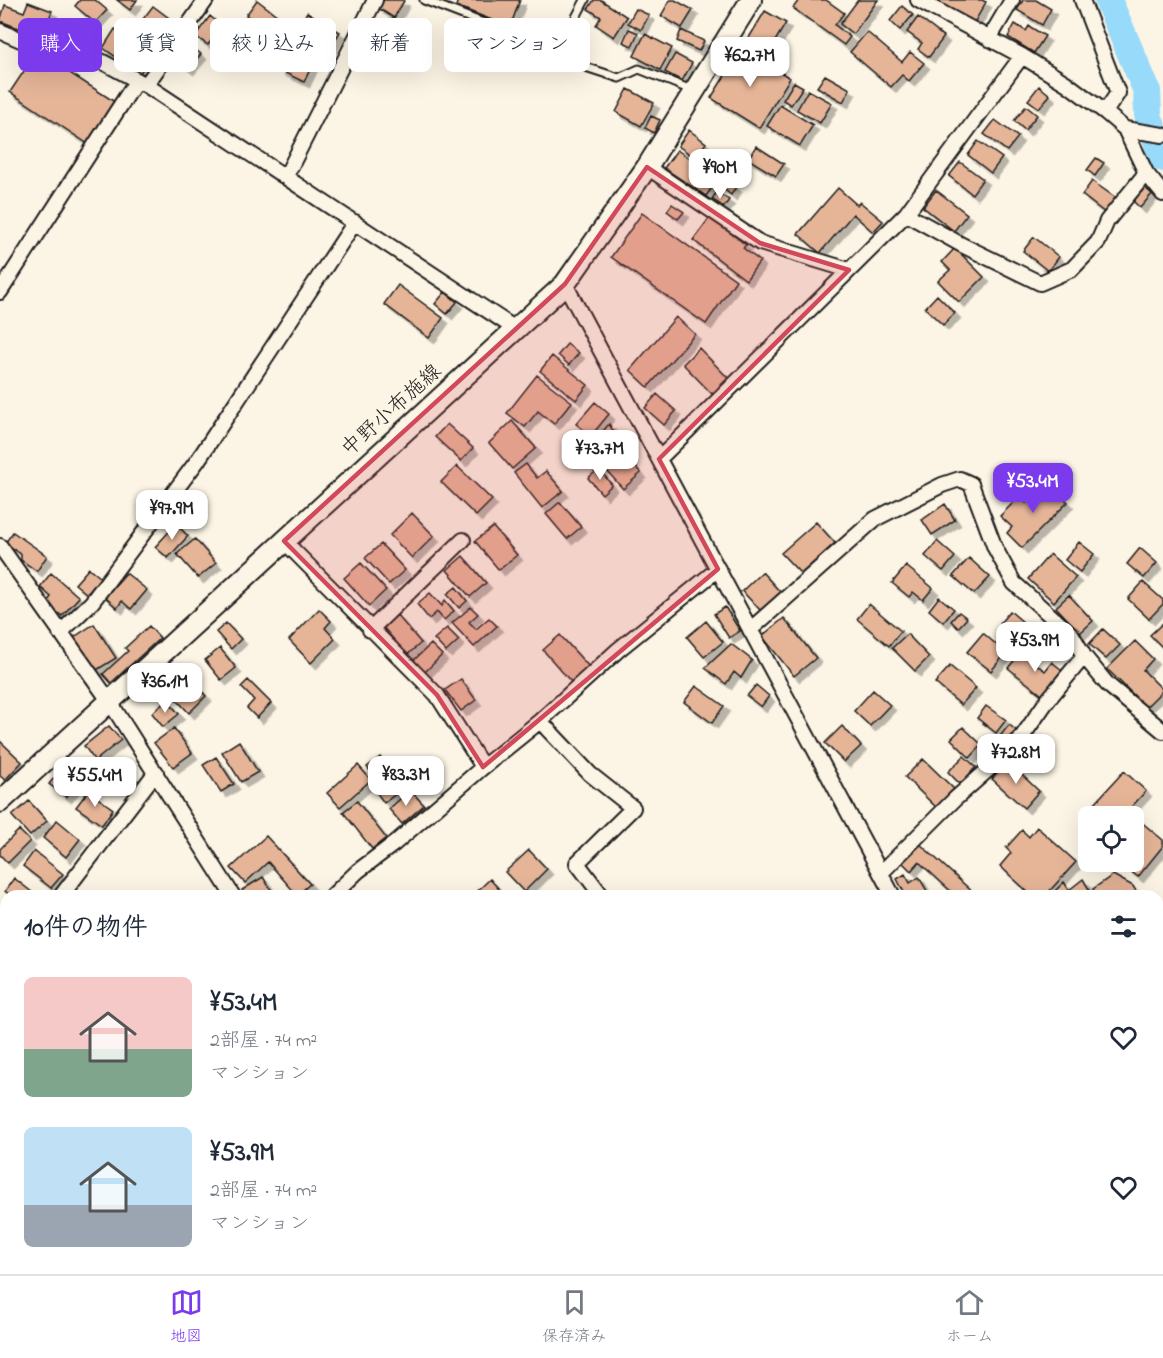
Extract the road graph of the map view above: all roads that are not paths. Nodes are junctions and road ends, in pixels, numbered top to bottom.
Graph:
1 (206, 0) edge
2 (375, 0) edge
3 (424, 0) edge
4 (585, 0) edge
5 (751, 0) edge
6 (1012, 0) edge
7 (1082, 0) edge
8 (922, 1) edge
9 (470, 18) edge
10 (576, 18) edge
11 (0, 31) edge
12 (989, 39) junction
13 (1022, 56) junction
14 (590, 68) edge
15 (142, 82) junction
16 (694, 91) junction
17 (1105, 112) junction
18 (1125, 129) junction
19 (1163, 135) edge
20 (647, 167) junction
21 (1146, 173) junction
22 (286, 177) junction
23 (1163, 194) edge
24 (906, 214) junction
25 (355, 222) junction
26 (849, 270) junction
27 (565, 284) junction
28 (0, 292) edge
29 (517, 330) junction
30 (659, 459) junction
31 (463, 540) dead end
32 (284, 541) junction
33 (0, 546) edge
34 (718, 569) junction
35 (370, 630) junction
36 (750, 630) junction
37 (60, 633) junction
38 (1084, 656) junction
39 (110, 702) junction
40 (540, 721) junction
41 (1163, 731) edge
42 (483, 767) junction
43 (156, 772) junction
44 (0, 802) edge
45 (881, 873) junction
46 (66, 890) edge
47 (229, 890) edge
48 (338, 890) edge
49 (597, 890) edge
50 (890, 890) edge

1 - 15 street
2 - 22 street
3 - 9 lane
4 - 10 lane
5 - 16 main road, 中野小布施線
6 - 12 street
7 - 17 street
8 - 12 street
11 - 15 street
12 - 13 street
13 - 17 street
13 - 24 street
14 - 16 lane
15 - 22 street
15 - 28 street
16 - 20 main road, 中野小布施線
17 - 18 street
18 - 19 street
18 - 21 street
20 - 26 street
20 - 27 main road, 中野小布施線
21 - 23 street
21 - 24 street
22 - 25 street
24 - 26 street
25 - 29 street
25 - 37 street
26 - 30 street
27 - 29 main road, 中野小布施線
27 - 30 street
29 - 32 main road, 中野小布施線
30 - 34 street
31 - 35 street
32 - 35 street
32 - 39 main road, 中野小布施線
33 - 37 street
34 - 36 street
34 - 40 street
35 - 42 street
36 - 38 street
36 - 45 street
37 - 39 street
38 - 41 street
38 - 45 street
39 - 43 street
39 - 44 main road, 中野小布施線
40 - 42 street
40 - 49 street
42 - 48 street
43 - 46 street
43 - 47 street
45 - 50 street

